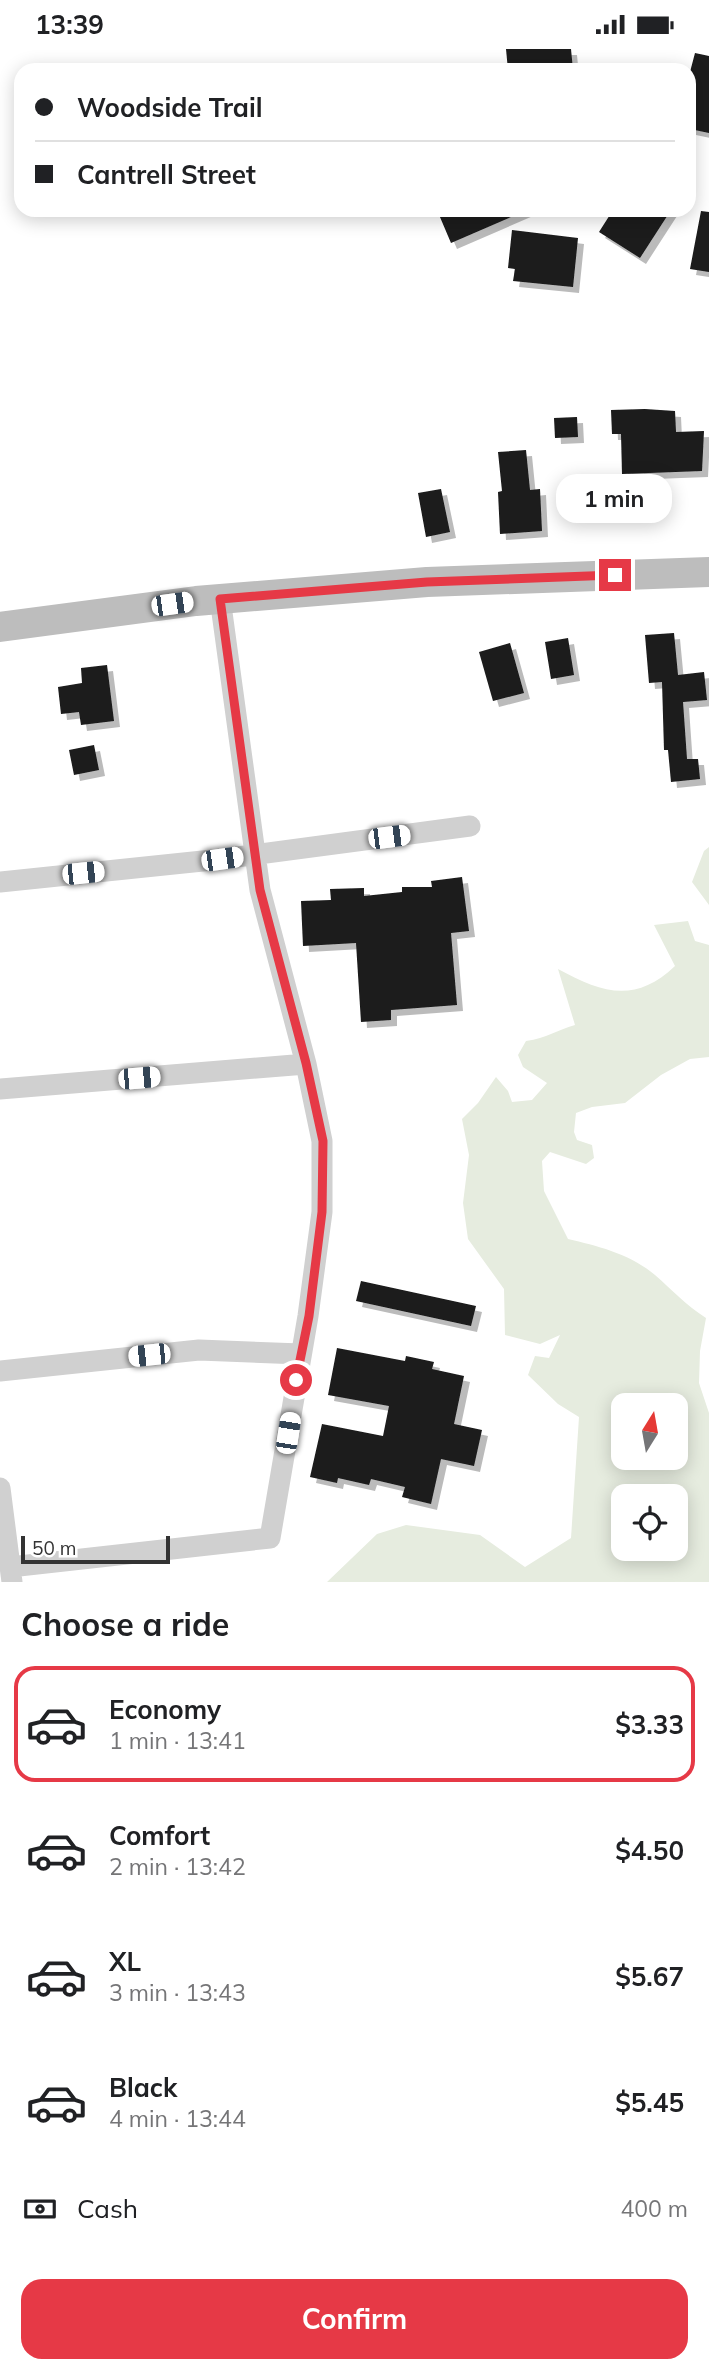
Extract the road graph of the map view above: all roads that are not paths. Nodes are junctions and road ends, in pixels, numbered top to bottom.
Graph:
1 (709, 572) edge
2 (220, 599) junction
3 (0, 627) edge
4 (470, 826) dead end
5 (254, 854) junction
6 (0, 882) edge
7 (306, 1063) junction
8 (0, 1089) edge
9 (300, 1354) junction
10 (0, 1371) edge
11 (0, 1488) edge
12 (11, 1574) edge

1 - 2 street
2 - 3 street
2 - 5 street
4 - 5 street
5 - 6 street
5 - 7 street
7 - 8 street
7 - 9 street
9 - 10 street
9 - 12 street
11 - 12 street

